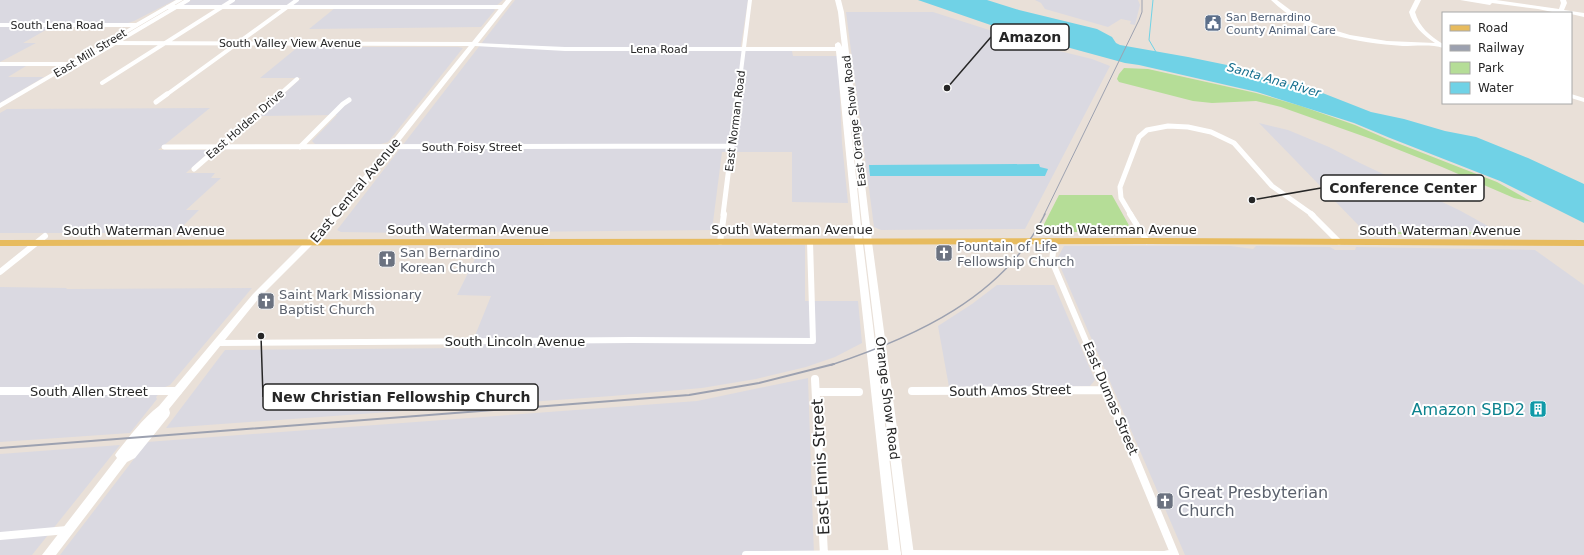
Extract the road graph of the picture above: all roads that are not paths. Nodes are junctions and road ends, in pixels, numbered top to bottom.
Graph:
1 (180, 0) edge
2 (188, 0) edge
3 (233, 0) edge
4 (297, 0) edge
5 (509, 0) edge
6 (750, 0) edge
7 (832, 0) edge
8 (838, 0) edge
9 (1274, 0) edge
10 (1279, 0) edge
11 (1418, 0) edge
12 (1463, 0) edge
13 (1484, 0) edge
14 (1562, 0) edge
15 (168, 7) junction
16 (176, 7) junction
17 (222, 7) junction
18 (287, 7) junction
19 (503, 7) junction
20 (1561, 12) edge
21 (1572, 14) edge
22 (1572, 15) edge
23 (1584, 17) edge
24 (1304, 20) junction
25 (0, 25) edge
26 (138, 25) junction
27 (840, 30) junction
28 (107, 43) junction
29 (116, 43) junction
30 (166, 43) junction
31 (238, 43) junction
32 (474, 44) junction
33 (1442, 45) edge
34 (1442, 46) edge
35 (744, 49) junction
36 (842, 49) junction
37 (0, 64) edge
38 (72, 64) junction
39 (62, 75) dead end
40 (297, 79) dead end
41 (102, 84) dead end
42 (1572, 96) edge
43 (349, 100) dead end
44 (1584, 100) edge
45 (156, 102) dead end
46 (0, 106) edge
47 (393, 146) junction
48 (732, 146) junction
49 (164, 147) dead end
50 (219, 147) junction
51 (300, 147) junction
52 (194, 169) dead end
53 (0, 236) edge
54 (46, 236) junction
55 (210, 236) junction
56 (1146, 238) junction
57 (1584, 238) edge
58 (314, 239) junction
59 (720, 239) junction
60 (863, 239) junction
61 (1336, 240) junction
62 (1542, 241) junction
63 (810, 242) junction
64 (1049, 242) junction
65 (0, 243) edge
66 (38, 243) junction
67 (159, 243) junction
68 (1584, 243) edge
69 (0, 272) edge
70 (217, 343) junction
71 (815, 379) dead end
72 (1107, 390) junction
73 (0, 391) edge
74 (178, 391) junction
75 (912, 391) dead end
76 (816, 392) junction
77 (859, 392) dead end
78 (67, 530) junction
79 (0, 536) edge
80 (824, 554) edge
81 (1174, 554) edge
82 (48, 555) edge
83 (746, 555) edge
84 (895, 555) edge
85 (908, 555) edge

1 - 15 street, East Mill Street
2 - 16 street
3 - 17 street
4 - 18 street
5 - 19 street, East Central Avenue
6 - 35 street, East Norman Road
7 - 27 street, East Orange Show Road
8 - 27 street, East Orange Show Road
9 - 24 street
10 - 24 street
11 - 33 street
12 - 20 street
13 - 20 street
14 - 20 street
15 - 16 street
15 - 26 street, East Mill Street
16 - 17 street
16 - 29 street
17 - 18 street
17 - 30 street
18 - 19 street
18 - 31 street
19 - 32 street, East Central Avenue
21 - 23 street
22 - 23 street
24 - 34 street
25 - 26 street, South Lena Road
26 - 28 street, East Mill Street
27 - 36 street, East Orange Show Road
28 - 29 street, South Valley View Avenue
28 - 38 street, East Mill Street
29 - 30 street, South Valley View Avenue
29 - 39 street
30 - 31 street, South Valley View Avenue
30 - 41 street
31 - 32 street, South Valley View Avenue
31 - 45 street
32 - 35 street, Lena Road
32 - 47 street, East Central Avenue
35 - 36 street, Lena Road
35 - 48 street, East Norman Road
36 - 60 street, East Orange Show Road
37 - 38 street
38 - 46 street, East Mill Street
40 - 50 street, East Holden Drive
42 - 44 street
43 - 51 street
47 - 48 street, South Foisy Street
47 - 51 street, South Foisy Street
47 - 58 street, East Central Avenue
48 - 59 street, East Norman Road
49 - 50 street, South Foisy Street
50 - 51 street, South Foisy Street
50 - 52 street, East Holden Drive
53 - 54 main road, South Waterman Avenue
54 - 55 main road, South Waterman Avenue
54 - 66 street
55 - 58 main road, South Waterman Avenue
55 - 67 main road
56 - 60 main road, South Waterman Avenue
56 - 61 main road, South Waterman Avenue
56 - 61 street
56 - 64 main road, South Waterman Avenue
57 - 62 main road, South Waterman Avenue
58 - 59 main road, South Waterman Avenue
58 - 67 main road, South Waterman Avenue
58 - 70 street, East Central Avenue
59 - 60 main road, South Waterman Avenue
59 - 63 main road, South Waterman Avenue
60 - 63 main road, South Waterman Avenue
60 - 64 main road, South Waterman Avenue
60 - 84 street, Orange Show Road
60 - 85 street, Orange Show Road
61 - 62 main road, South Waterman Avenue
62 - 68 main road, South Waterman Avenue
63 - 70 street, South Lincoln Avenue
64 - 72 street, East Dumas Street
65 - 66 main road, South Waterman Avenue
66 - 67 main road, South Waterman Avenue
66 - 69 street
70 - 74 street, East Central Avenue
71 - 76 street, East Ennis Street
72 - 75 street, South Amos Street
72 - 81 street, East Dumas Street
73 - 74 street, South Allen Street
74 - 78 street, East Central Avenue
76 - 77 street
76 - 80 street, East Ennis Street
78 - 79 street
78 - 82 street, East Central Avenue
80 - 83 street
80 - 84 street
81 - 85 street
84 - 85 street

